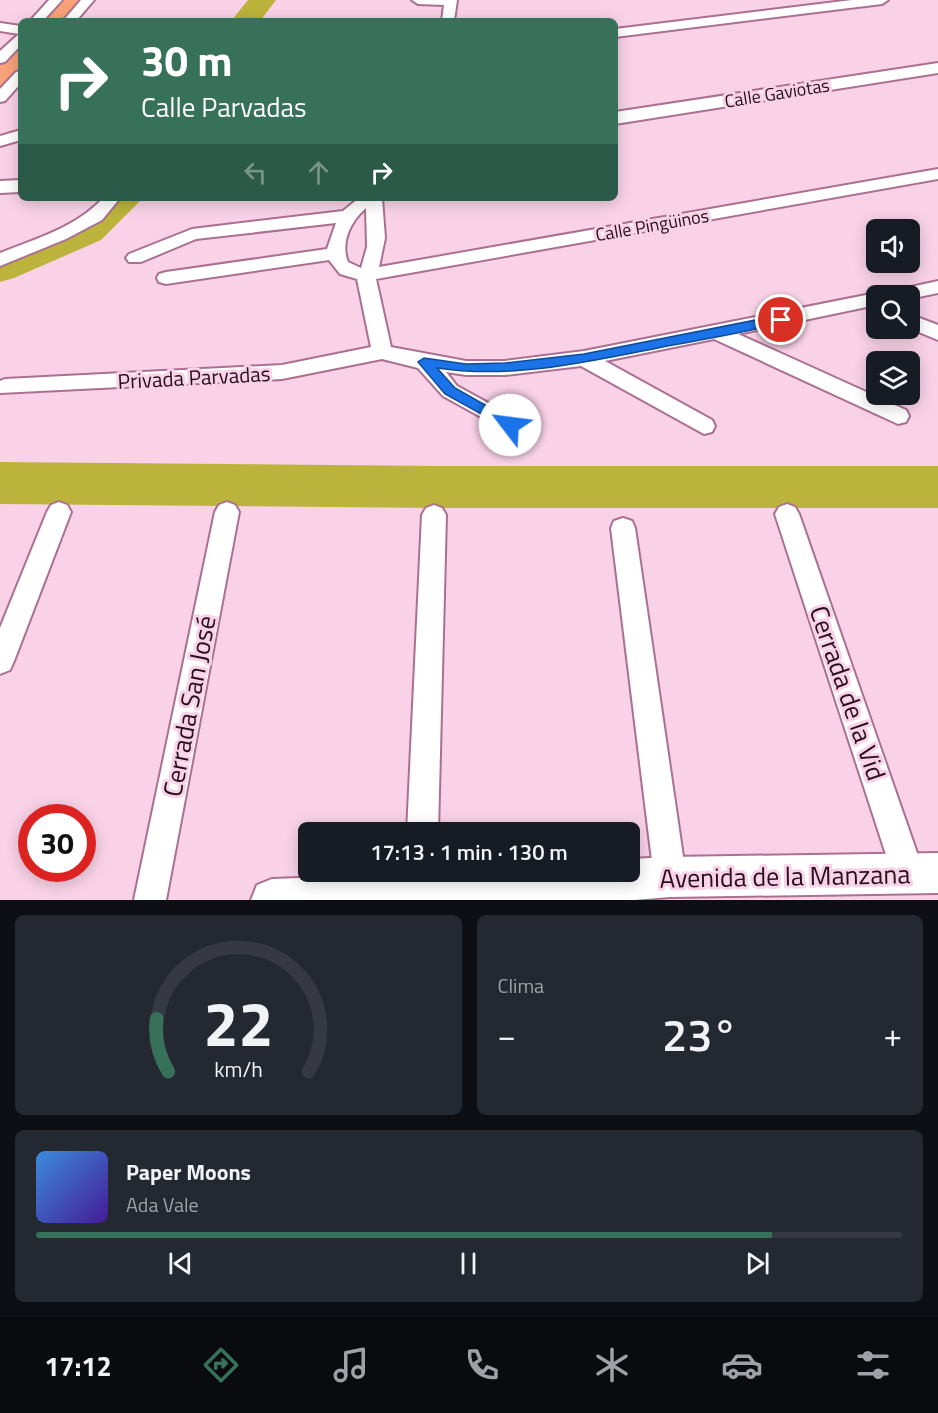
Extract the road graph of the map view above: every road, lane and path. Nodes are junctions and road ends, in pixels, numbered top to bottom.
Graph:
1 (56, 0) edge
2 (88, 0) edge
3 (418, 0) edge
4 (882, 0) edge
5 (451, 1) edge
6 (39, 18) edge
7 (72, 18) edge
8 (448, 18) edge
9 (0, 27) edge
10 (18, 30) edge
11 (618, 33) edge
12 (18, 40) edge
13 (0, 59) edge
14 (938, 68) edge
15 (18, 78) edge
16 (0, 98) edge
17 (618, 118) edge
18 (18, 136) edge
19 (0, 141) edge
20 (938, 174) edge
21 (18, 186) edge
22 (0, 187) edge
23 (109, 201) edge
24 (366, 201) edge
25 (374, 201) edge
26 (348, 216) junction
27 (335, 254) junction
28 (135, 258) dead end
29 (0, 260) edge
30 (366, 275) junction
31 (166, 279) dead end
32 (938, 287) edge
33 (920, 291) edge
34 (866, 304) edge
35 (920, 326) edge
36 (719, 333) junction
37 (938, 333) edge
38 (382, 352) junction
39 (584, 358) junction
40 (424, 362) junction
41 (4, 387) dead end
42 (898, 416) dead end
43 (510, 425) dead end
44 (704, 426) dead end
45 (58, 512) dead end
46 (227, 512) dead end
47 (787, 514) dead end
48 (434, 515) dead end
49 (623, 528) dead end
50 (0, 661) edge
51 (422, 822) edge
52 (923, 873) edge
53 (669, 877) junction
54 (420, 883) edge
55 (150, 900) edge
56 (272, 900) edge

1 - 6 street
2 - 7 street
3 - 5 street
4 - 11 street
5 - 8 street
9 - 10 street
12 - 13 street
14 - 17 street, Calle Gaviotas
15 - 16 street
18 - 19 street
20 - 30 street, Calle Pingüinos
21 - 22 street
23 - 29 street
24 - 26 street
25 - 30 street
26 - 27 street
26 - 28 street
27 - 30 street
27 - 31 street
30 - 38 street
32 - 33 street
34 - 36 street
35 - 37 street
36 - 39 street
36 - 42 street
38 - 40 street
38 - 41 street, Privada Parvadas
39 - 40 street
39 - 44 street
40 - 43 street
45 - 50 street
46 - 55 street, Cerrada San José
47 - 52 street, Cerrada de la Vid
48 - 51 street
49 - 53 street
52 - 53 street, Avenida de la Manzana
53 - 54 street, Avenida de la Manzana
54 - 56 street, Avenida de la Manzana

